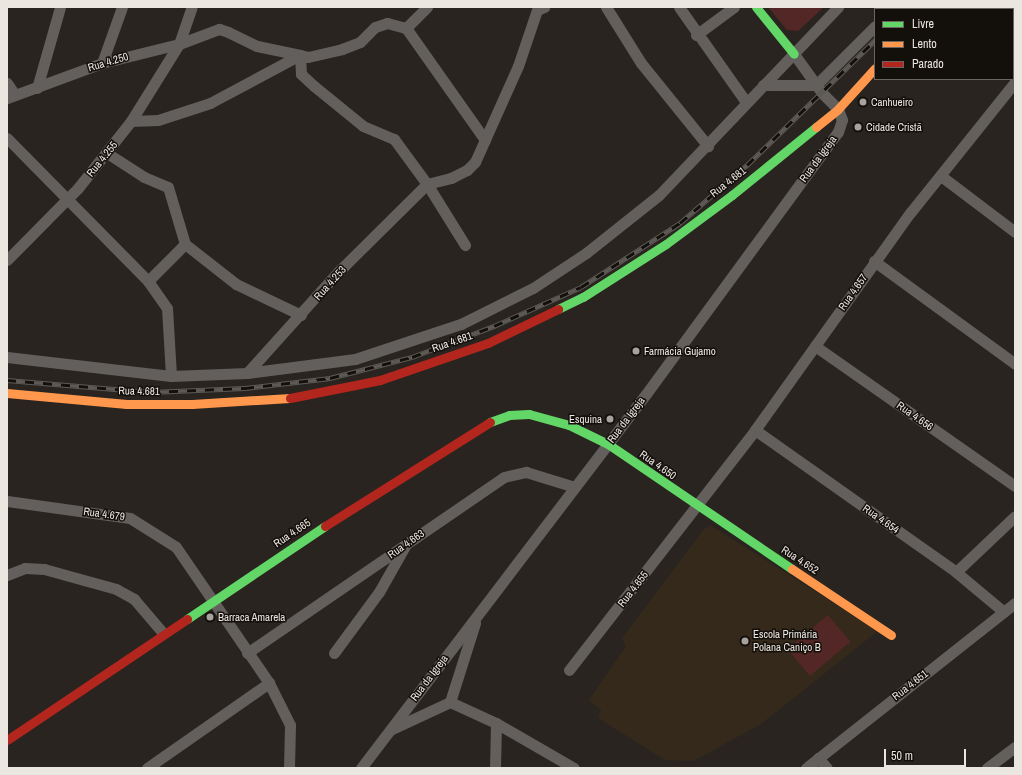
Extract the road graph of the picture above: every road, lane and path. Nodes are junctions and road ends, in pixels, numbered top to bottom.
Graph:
1 (60, 7) edge
2 (122, 7) edge
3 (192, 7) edge
4 (427, 7) edge
5 (606, 7) edge
6 (679, 7) edge
7 (734, 7) edge
8 (756, 7) edge
9 (538, 8) edge
10 (836, 8) edge
11 (874, 27) edge
12 (406, 28) junction
13 (696, 35) junction
14 (179, 44) junction
15 (794, 54) junction
16 (300, 55) junction
17 (102, 63) junction
18 (874, 69) edge
19 (1015, 82) edge
20 (7, 83) edge
21 (763, 85) junction
22 (816, 85) junction
23 (37, 88) junction
24 (11, 96) edge
25 (746, 102) junction
26 (840, 112) junction
27 (132, 122) junction
28 (7, 138) edge
29 (485, 140) junction
30 (708, 146) junction
31 (107, 153) junction
32 (941, 176) junction
33 (427, 184) junction
34 (68, 198) junction
35 (1015, 232) edge
36 (185, 244) junction
37 (465, 245) dead end
38 (7, 260) edge
39 (874, 261) junction
40 (148, 281) junction
41 (301, 315) junction
42 (815, 346) junction
43 (7, 356) edge
44 (1015, 364) edge
45 (247, 374) junction
46 (171, 376) junction
47 (7, 393) edge
48 (755, 430) junction
49 (608, 444) junction
50 (1015, 486) edge
51 (575, 487) junction
52 (7, 501) edge
53 (695, 505) junction
54 (1015, 516) edge
55 (406, 544) junction
56 (956, 572) junction
57 (7, 575) edge
58 (211, 602) junction
59 (1015, 603) edge
60 (1004, 612) junction
61 (478, 615) junction
62 (163, 633) junction
63 (891, 635) dead end
64 (247, 653) junction
65 (334, 653) dead end
66 (569, 670) dead end
67 (269, 683) junction
68 (450, 702) junction
69 (496, 724) junction
70 (390, 730) junction
71 (7, 740) edge
72 (1015, 747) edge
73 (818, 758) junction
74 (995, 766) edge
75 (146, 768) edge
76 (289, 768) edge
77 (361, 768) edge
78 (495, 768) edge
79 (574, 768) edge
80 (806, 768) edge
81 (826, 768) edge

1 - 23 street
2 - 17 street
3 - 14 street
4 - 12 street
5 - 30 street
6 - 13 street
7 - 13 street
8 - 15 street
9 - 29 street, Rua 4.253
10 - 15 street
11 - 22 street
12 - 16 street
12 - 29 street
13 - 25 street
14 - 16 street, Rua 4.250
14 - 17 street, Rua 4.250
14 - 27 street, Rua 4.255
15 - 21 street
15 - 22 street
16 - 27 street
16 - 33 street
17 - 23 street, Rua 4.250
18 - 26 street, Rua da Igreja
19 - 32 street, Rua 4.657
20 - 24 street, Rua 4.250
21 - 22 street
21 - 25 street
22 - 26 street
23 - 24 street, Rua 4.250
25 - 30 street
26 - 47 street, Rua 4.681
26 - 49 street, Rua da Igreja
27 - 31 street, Rua 4.255
28 - 34 street
29 - 33 street, Rua 4.253
30 - 45 street
31 - 34 street, Rua 4.255
31 - 36 street
32 - 35 street
32 - 39 street, Rua 4.657
33 - 37 street
33 - 41 street, Rua 4.253
34 - 38 street, Rua 4.255
34 - 40 street
36 - 40 street
36 - 41 street
39 - 42 street, Rua 4.657
39 - 44 street
40 - 46 street
41 - 45 street, Rua 4.253
42 - 48 street, Rua 4.657
42 - 50 street, Rua 4.656
43 - 46 street
45 - 46 street
48 - 53 street, Rua 4.657
48 - 56 street, Rua 4.654
49 - 51 street, Rua da Igreja
49 - 53 street, Rua 4.650
49 - 58 street, Rua 4.665
51 - 55 street, Rua 4.663
51 - 61 street, Rua da Igreja
52 - 58 street, Rua 4.679
53 - 63 street, Rua 4.652
53 - 66 street, Rua 4.655
54 - 56 street
55 - 64 street, Rua 4.663
55 - 65 street
56 - 60 street, Rua 4.654
57 - 62 street
58 - 62 street, Rua 4.665
58 - 64 street, Rua 4.679
59 - 60 street, Rua 4.651
60 - 73 street, Rua 4.651
61 - 68 street
61 - 70 street, Rua da Igreja
62 - 71 street, Rua 4.665
64 - 67 street, Rua 4.679
67 - 75 street
67 - 76 street, Rua 4.679
68 - 69 street
68 - 70 street
69 - 78 street
69 - 79 street
70 - 77 street, Rua da Igreja
72 - 74 street
73 - 80 street, Rua 4.651
73 - 81 street

